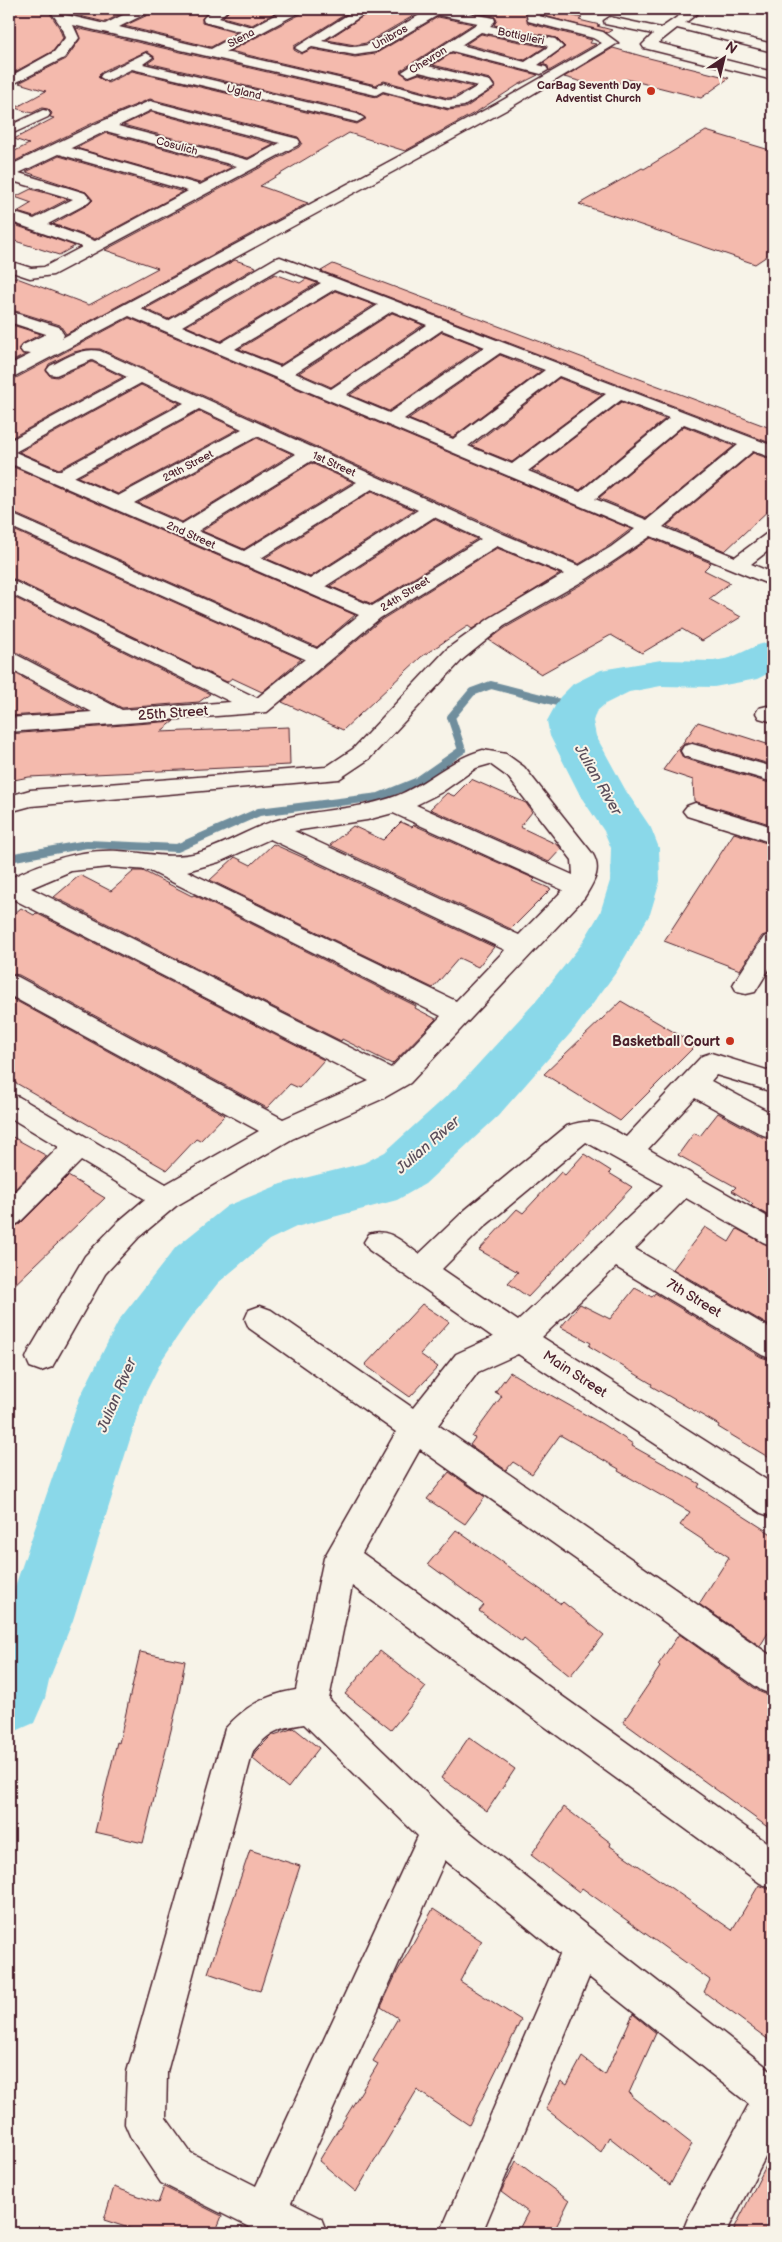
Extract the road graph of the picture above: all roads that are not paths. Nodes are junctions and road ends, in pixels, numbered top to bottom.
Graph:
1 (144, 9) edge
2 (223, 9) edge
3 (295, 9) edge
4 (366, 9) edge
5 (536, 9) edge
6 (670, 9) edge
7 (433, 10) edge
8 (693, 11) edge
9 (58, 14) edge
10 (610, 21) dead end
11 (675, 24) junction
12 (480, 28) junction
13 (106, 29) junction
14 (254, 31) junction
15 (663, 32) junction
16 (310, 43) junction
17 (172, 44) junction
18 (450, 46) junction
19 (773, 48) edge
20 (639, 50) dead end
21 (213, 53) junction
22 (131, 65) junction
23 (527, 66) junction
24 (271, 67) junction
25 (417, 67) junction
26 (541, 70) dead end
27 (773, 76) edge
28 (107, 77) dead end
29 (9, 82) edge
30 (773, 84) edge
31 (380, 89) junction
32 (43, 114) dead end
33 (340, 115) joint
34 (104, 126) junction
35 (9, 131) edge
36 (57, 148) junction
37 (251, 166) junction
38 (9, 174) edge
39 (203, 190) junction
40 (9, 216) edge
41 (35, 225) junction
42 (95, 246) junction
43 (9, 266) edge
44 (333, 283) junction
45 (390, 304) junction
46 (128, 310) junction
47 (9, 316) edge
48 (440, 324) junction
49 (169, 327) junction
50 (498, 346) junction
51 (222, 349) junction
52 (9, 358) edge
53 (557, 369) junction
54 (56, 370) dead end
55 (9, 372) edge
56 (282, 374) junction
57 (141, 376) junction
58 (619, 393) junction
59 (332, 396) junction
60 (199, 402) junction
61 (682, 416) junction
62 (392, 420) junction
63 (257, 429) junction
64 (751, 443) junction
65 (455, 447) junction
66 (9, 448) edge
67 (773, 452) edge
68 (310, 453) junction
69 (9, 456) edge
70 (514, 472) junction
71 (58, 478) junction
72 (371, 481) junction
73 (582, 500) junction
74 (118, 504) junction
75 (433, 509) junction
76 (9, 519) edge
77 (649, 528) junction
78 (183, 532) junction
79 (496, 538) junction
80 (773, 538) edge
81 (245, 559) junction
82 (737, 566) junction
83 (581, 574) junction
84 (773, 580) edge
85 (9, 585) edge
86 (311, 588) junction
87 (373, 614) junction
88 (320, 658) junction
89 (9, 660) edge
90 (259, 707) junction
91 (118, 718) junction
92 (9, 725) edge
93 (692, 751) dead end
94 (773, 775) edge
95 (9, 804) edge
96 (395, 804) junction
97 (695, 811) dead end
98 (271, 830) junction
99 (773, 836) edge
100 (151, 862) junction
101 (578, 887) junction
102 (10, 888) edge
103 (773, 943) edge
104 (522, 947) junction
105 (9, 984) edge
106 (746, 985) dead end
107 (459, 1014) junction
108 (392, 1082) junction
109 (773, 1082) edge
110 (694, 1084) junction
111 (9, 1104) edge
112 (773, 1127) edge
113 (282, 1131) junction
114 (79, 1145) junction
115 (630, 1151) junction
116 (683, 1183) junction
117 (166, 1198) junction
118 (9, 1215) edge
119 (773, 1234) edge
120 (379, 1242) dead end
121 (614, 1251) junction
122 (422, 1270) junction
123 (260, 1319) dead end
124 (520, 1339) junction
125 (773, 1346) edge
126 (41, 1358) dead end
127 (415, 1429) junction
128 (773, 1502) edge
129 (341, 1558) junction
130 (773, 1678) edge
131 (310, 1706) junction
132 (439, 1831) junction
133 (773, 1870) edge
134 (582, 1948) junction
135 (773, 2097) edge
136 (773, 2101) edge
137 (265, 2214) junction
138 (306, 2233) edge
139 (461, 2233) edge
140 (703, 2233) edge

1 - 13 street
2 - 14 street
3 - 14 street, Stena
4 - 16 street
5 - 46 street
6 - 8 street
7 - 12 street
7 - 16 street, Unibros
8 - 11 street
9 - 13 street
9 - 29 street
10 - 15 street
11 - 15 street
11 - 19 street
12 - 18 street, Chevron
12 - 23 street, Bottiglieri
13 - 17 street
14 - 21 street, Stena
15 - 27 street
16 - 24 street
17 - 21 street
17 - 22 street
18 - 23 street
18 - 25 street, Chevron
20 - 30 street
21 - 24 street
22 - 28 street
22 - 33 street, Ugland
23 - 26 street
24 - 31 street
25 - 31 street, Chevron
25 - 31 street
31 - 33 street, Chevron
32 - 35 street
34 - 36 street
34 - 37 street, Cosulich
34 - 37 street
36 - 38 street
36 - 39 street
37 - 39 street
38 - 41 street
39 - 42 street
40 - 41 street
41 - 42 street
42 - 43 street
44 - 45 street
44 - 49 street
44 - 51 street
45 - 48 street
45 - 56 street
46 - 49 street
46 - 55 street
47 - 52 street
48 - 50 street
48 - 59 street
49 - 51 street
50 - 53 street
50 - 62 street
51 - 56 street
53 - 58 street
53 - 65 street
54 - 57 street, 1st Street
56 - 59 street
57 - 60 street, 1st Street
57 - 66 street
58 - 61 street
58 - 70 street
59 - 62 street
60 - 63 street, 1st Street
60 - 71 street
61 - 64 street
61 - 73 street
62 - 65 street
63 - 68 street, 1st Street
63 - 74 street, 29th Street
64 - 67 street
64 - 77 street
65 - 70 street
68 - 72 street, 1st Street
68 - 78 street
69 - 71 street, 2nd Street
70 - 73 street
71 - 74 street, 2nd Street
72 - 75 street, 1st Street
72 - 81 street
73 - 77 street
74 - 78 street, 2nd Street
75 - 79 street, 1st Street
75 - 86 street
76 - 88 street
77 - 82 street
77 - 83 street
78 - 81 street, 2nd Street
79 - 83 street, 1st Street
79 - 87 street, 24th Street
80 - 82 street
81 - 86 street, 2nd Street
82 - 84 street
83 - 95 street
85 - 90 street
86 - 87 street, 2nd Street
87 - 88 street, 24th Street
88 - 90 street
89 - 91 street
90 - 91 street, 25th Street
91 - 92 street, 25th Street
93 - 94 street
96 - 98 street
96 - 101 street
96 - 101 street
97 - 99 street
98 - 100 street
98 - 104 street
100 - 102 street
100 - 107 street
101 - 104 street
102 - 108 street
103 - 106 street
104 - 107 street
105 - 113 street
107 - 108 street
108 - 113 street
109 - 110 street
110 - 112 street
110 - 115 street
111 - 114 street
113 - 117 street
114 - 117 street
114 - 118 street
115 - 116 street
115 - 122 street
116 - 119 street
116 - 121 street
117 - 126 street
120 - 122 street, Main Street
121 - 124 street
121 - 125 street, 7th Street
122 - 124 street, Main Street
123 - 127 street
124 - 127 street
124 - 128 street, Main Street
127 - 129 street
127 - 130 street
129 - 131 street
129 - 133 street
131 - 132 street
131 - 137 street
132 - 134 street
132 - 137 street
134 - 135 street
134 - 139 street
136 - 140 street
137 - 138 street

